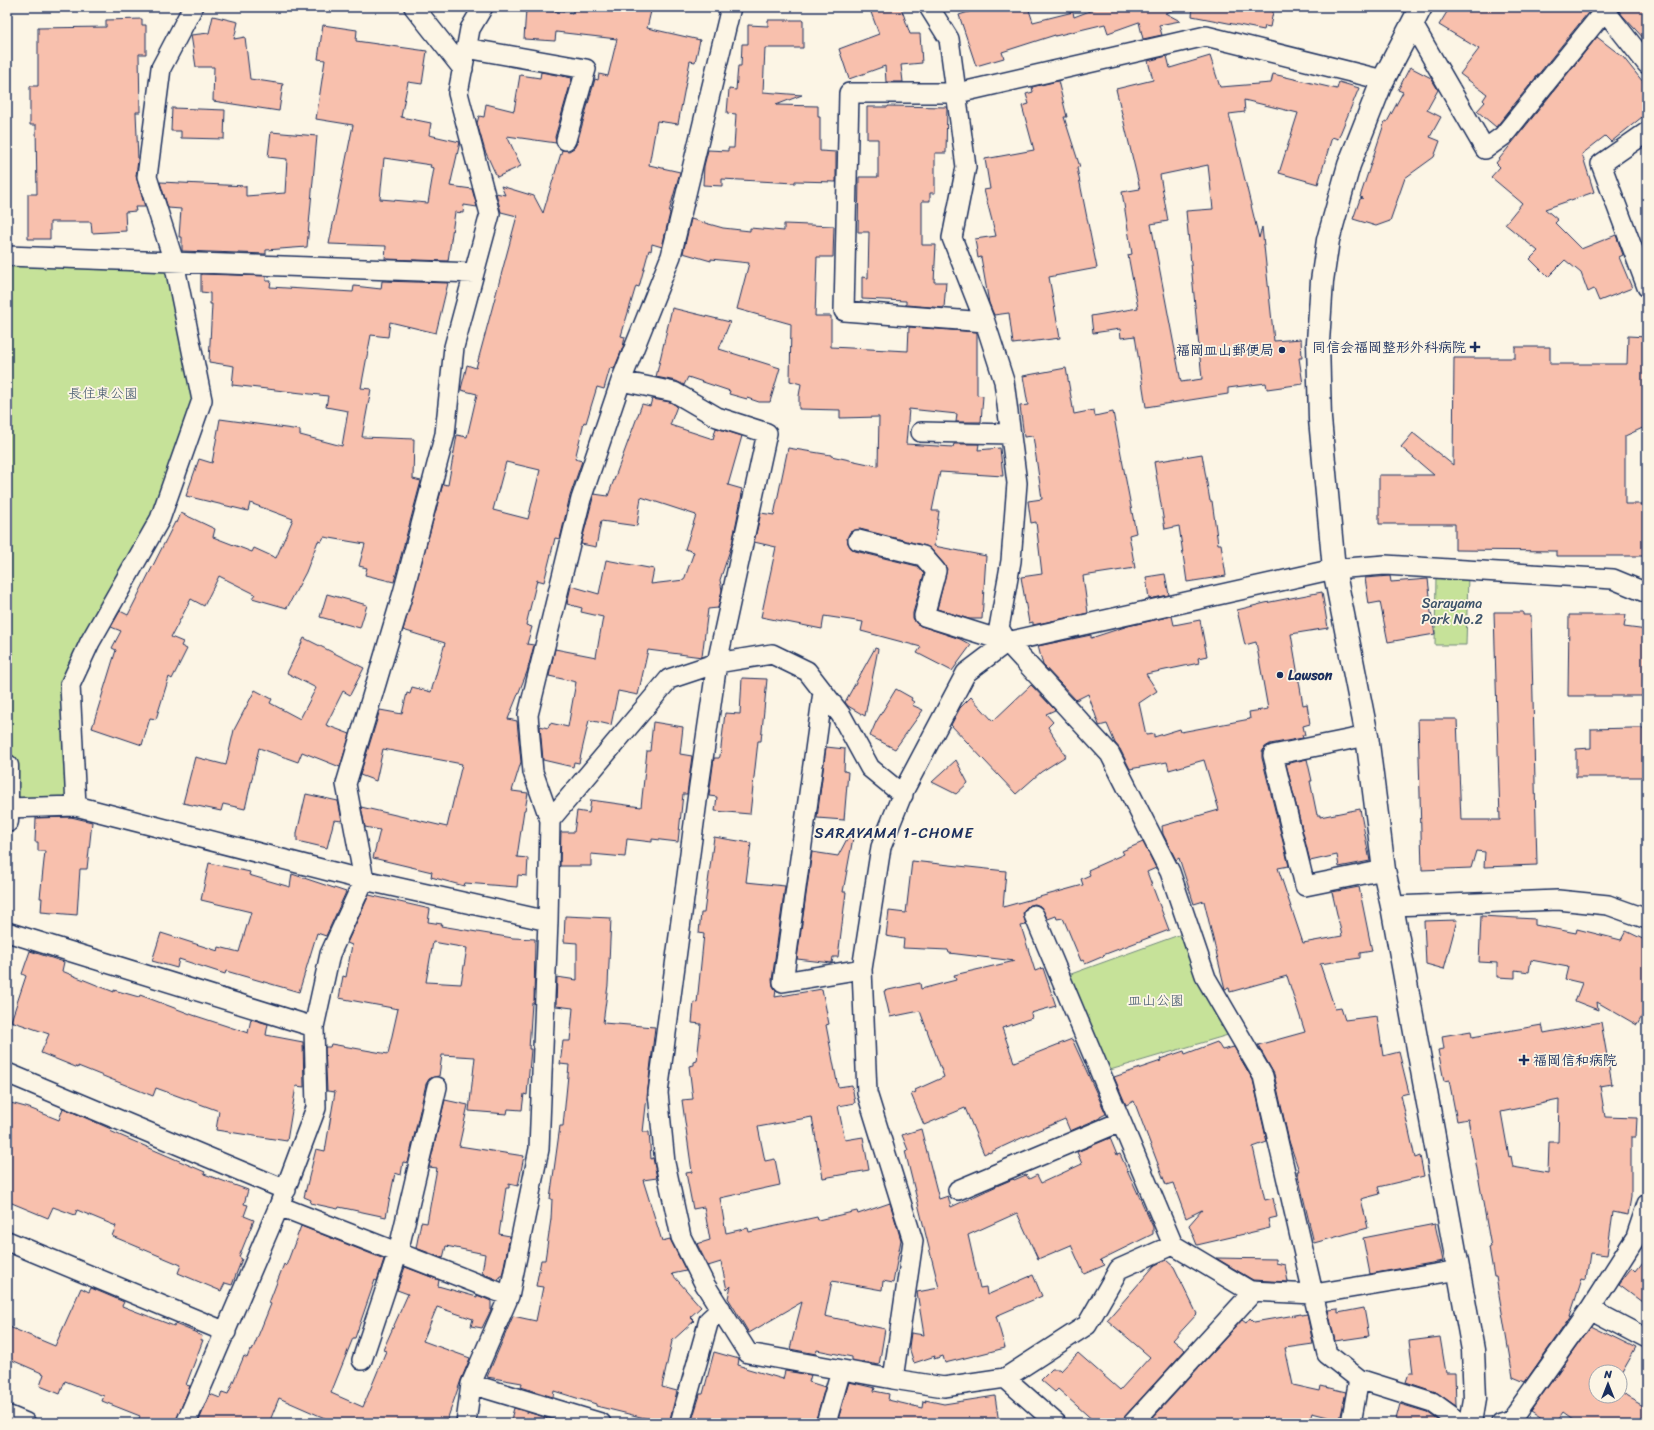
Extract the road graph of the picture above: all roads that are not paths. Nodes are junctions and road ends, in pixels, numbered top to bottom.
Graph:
1 (193, 7) edge
2 (414, 7) edge
3 (483, 7) edge
4 (730, 7) edge
5 (929, 7) edge
6 (1604, 9) edge
7 (1416, 15) edge
8 (466, 48) junction
9 (1647, 64) edge
10 (463, 69) junction
11 (1383, 80) junction
12 (958, 93) junction
13 (1647, 132) edge
14 (566, 140) dead end
15 (7, 256) edge
16 (174, 262) junction
17 (474, 272) junction
18 (1647, 288) edge
19 (985, 322) junction
20 (621, 381) junction
21 (921, 432) dead end
22 (1011, 434) junction
23 (858, 540) dead end
24 (1334, 569) junction
25 (1647, 594) edge
26 (1007, 642) junction
27 (717, 663) junction
28 (823, 692) junction
29 (1367, 736) junction
30 (7, 766) edge
31 (902, 795) junction
32 (76, 806) junction
33 (7, 812) edge
34 (550, 820) junction
35 (1384, 870) junction
36 (364, 880) junction
37 (1392, 906) junction
38 (1034, 915) dead end
39 (1647, 919) edge
40 (548, 921) junction
41 (7, 932) edge
42 (862, 969) junction
43 (314, 1027) junction
44 (7, 1073) edge
45 (437, 1087) dead end
46 (1120, 1122) junction
47 (958, 1190) dead end
48 (283, 1198) junction
49 (1647, 1204) edge
50 (1642, 1232) edge
51 (7, 1241) edge
52 (1173, 1245) junction
53 (398, 1252) junction
54 (1459, 1270) junction
55 (1254, 1291) junction
56 (1314, 1294) junction
57 (510, 1296) junction
58 (721, 1309) junction
59 (1590, 1309) junction
60 (226, 1332) junction
61 (1647, 1339) edge
62 (362, 1360) dead end
63 (841, 1370) junction
64 (1005, 1378) junction
65 (893, 1379) junction
66 (1359, 1379) junction
67 (471, 1384) junction
68 (7, 1415) edge
69 (26, 1423) edge
70 (186, 1423) edge
71 (466, 1423) edge
72 (601, 1423) edge
73 (680, 1423) edge
74 (826, 1423) edge
75 (1056, 1423) edge
76 (1133, 1423) edge
77 (1351, 1423) edge
78 (1461, 1423) edge
79 (1471, 1423) edge
80 (1501, 1423) edge

1 - 16 street
2 - 10 street
3 - 8 street
4 - 20 street
5 - 12 street
6 - 7 street
6 - 9 street
7 - 11 street
8 - 10 street
8 - 14 street
10 - 17 street
11 - 12 street
11 - 24 street
12 - 19 street
12 - 19 street
13 - 18 street
15 - 16 street
16 - 17 street
16 - 32 street
17 - 36 street
19 - 22 street
20 - 27 street
20 - 34 street
21 - 22 street
22 - 26 street
23 - 26 street
24 - 25 street
24 - 26 street
24 - 29 street
26 - 31 street
26 - 56 street
27 - 28 street
27 - 34 street
27 - 58 street
28 - 31 street
28 - 42 street
29 - 35 street
29 - 35 street
30 - 33 street
31 - 42 street
32 - 33 street
32 - 36 street
34 - 40 street
35 - 37 street
36 - 40 street
36 - 43 street
37 - 39 street
37 - 54 street
38 - 46 street
40 - 57 street
41 - 43 street
42 - 65 street
43 - 48 street
44 - 48 street
45 - 53 street
46 - 47 street
46 - 52 street
48 - 53 street
48 - 60 street
49 - 50 street
50 - 59 street
51 - 60 street
52 - 55 street
52 - 64 street
53 - 57 street
53 - 62 street
54 - 56 street
54 - 79 street
55 - 56 street
55 - 76 street
56 - 66 street
57 - 67 street
58 - 63 street
58 - 73 street
59 - 61 street
59 - 80 street
60 - 70 street
63 - 65 street
63 - 74 street
64 - 65 street
64 - 75 street
66 - 77 street
66 - 78 street
67 - 71 street
67 - 72 street
68 - 69 street

